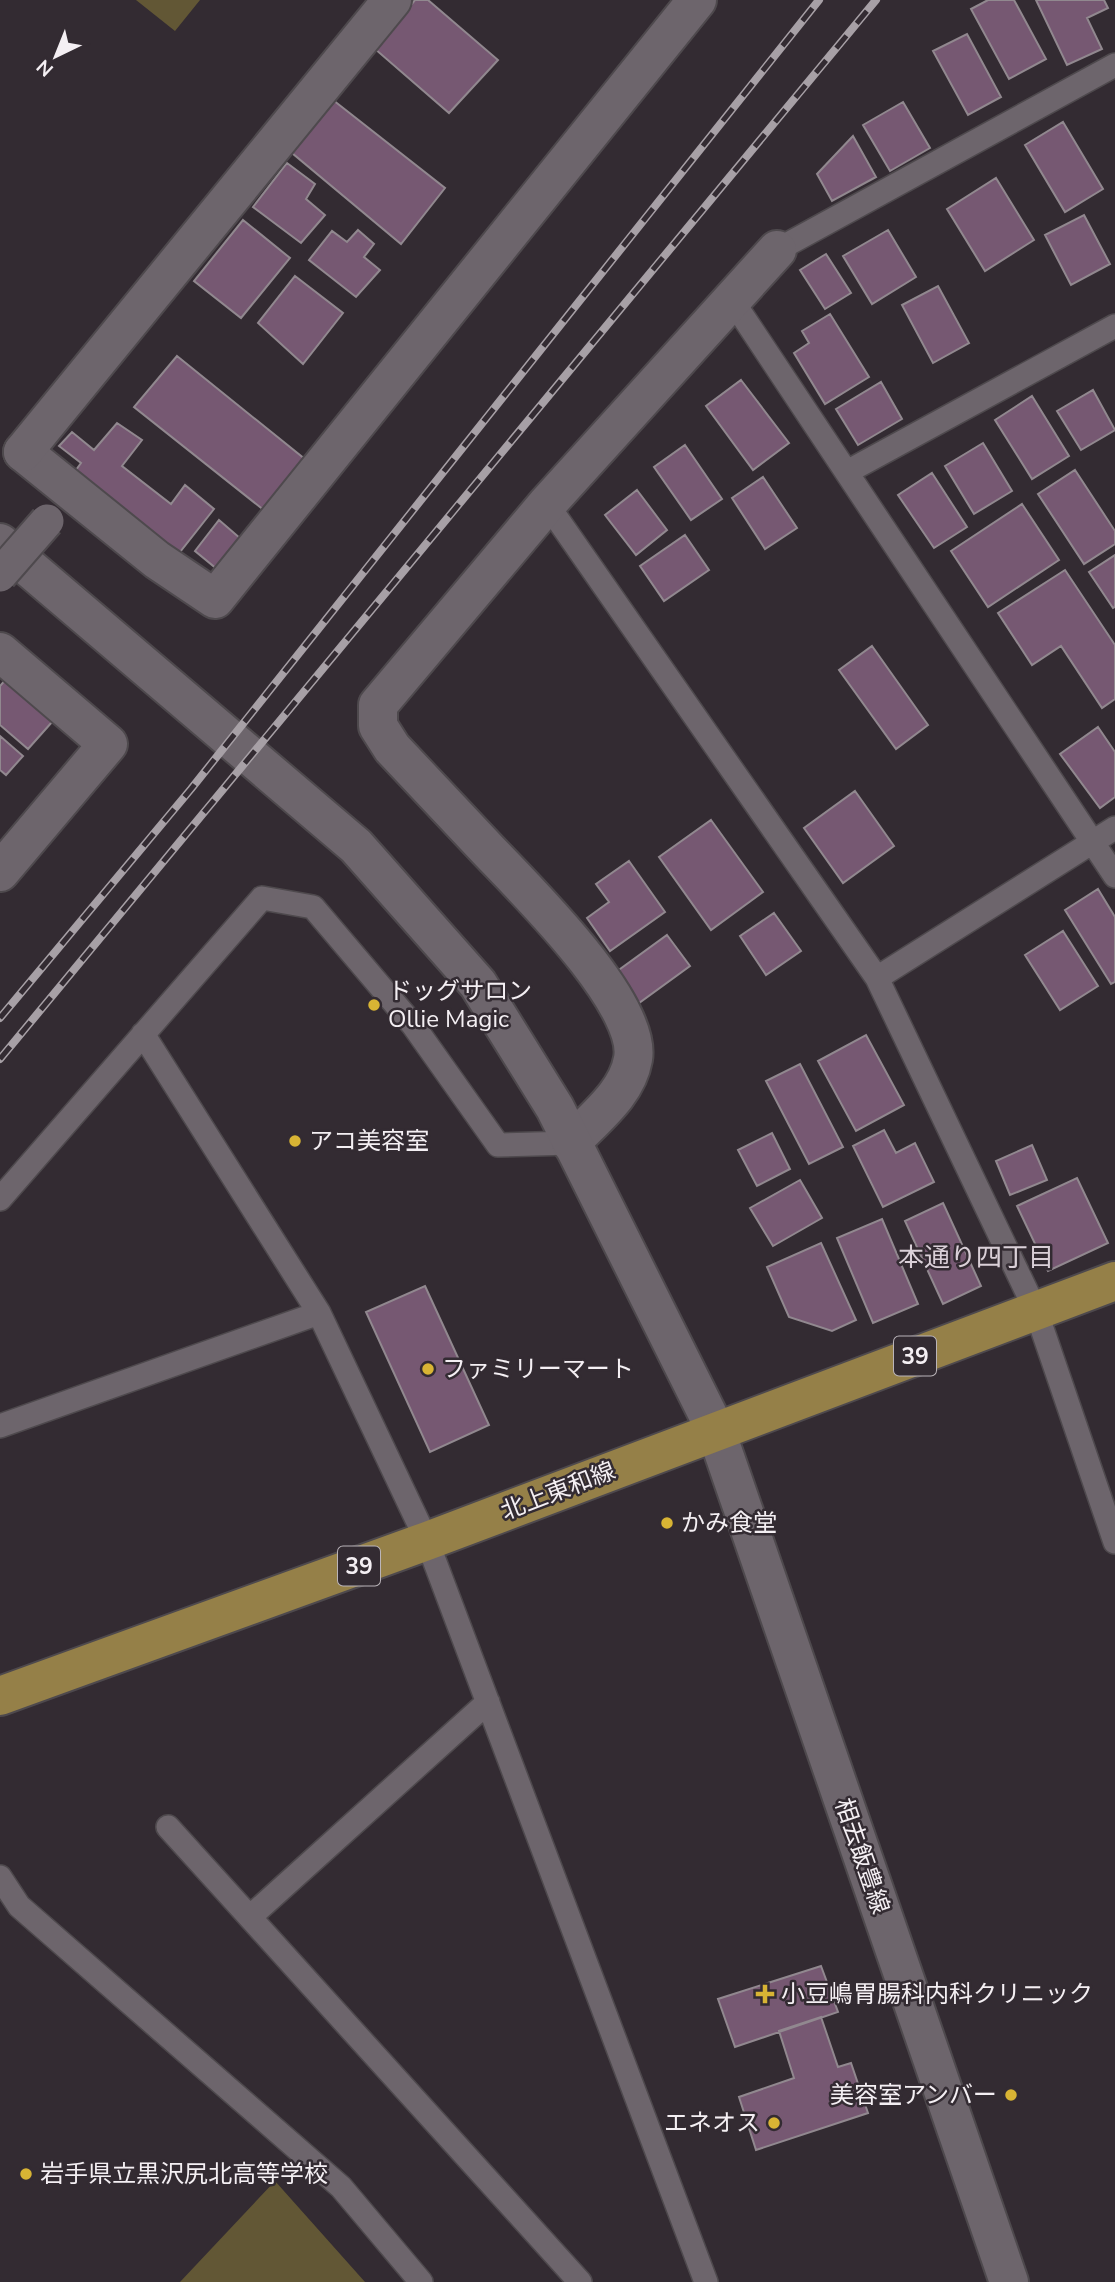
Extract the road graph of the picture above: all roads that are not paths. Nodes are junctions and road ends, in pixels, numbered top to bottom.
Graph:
1 (392, 0) edge
2 (697, 0) edge
3 (1115, 65) edge
4 (777, 250) joint
5 (732, 300) junction
6 (1115, 326) edge
7 (847, 472) junction
8 (547, 504) junction
9 (47, 521) dead end
10 (0, 543) edge
11 (0, 575) edge
12 (0, 652) edge
13 (1115, 828) edge
14 (1092, 842) junction
15 (0, 872) edge
16 (1115, 876) edge
17 (877, 978) junction
18 (143, 1034) junction
19 (571, 1143) junction
20 (0, 1199) edge
21 (1115, 1282) edge
22 (1036, 1311) junction
23 (319, 1314) junction
24 (0, 1426) edge
25 (716, 1431) junction
26 (427, 1541) junction
27 (1115, 1542) edge
28 (0, 1696) edge
29 (488, 1702) junction
30 (168, 1827) dead end
31 (0, 1877) edge
32 (250, 1917) junction
33 (421, 2282) edge
34 (580, 2282) edge
35 (706, 2282) edge
36 (1009, 2282) edge

1 - 2 street
3 - 4 lane
4 - 5 street
5 - 7 lane
5 - 8 street
6 - 7 lane
7 - 14 lane
8 - 17 lane
8 - 19 street
9 - 11 street, bridge
10 - 19 street, 相去飯豊線
12 - 15 street
13 - 14 lane
14 - 16 lane
14 - 17 lane
17 - 22 lane
18 - 19 lane
18 - 20 lane
18 - 23 lane
19 - 25 street, 相去飯豊線
21 - 22 main road, 北上東和線 / 39
22 - 25 main road, 北上東和線 / 39
22 - 27 lane
23 - 24 lane
23 - 26 lane
25 - 26 main road, 北上東和線 / 39
25 - 36 street, 相去飯豊線
26 - 28 main road, 北上東和線 / 39
26 - 29 lane
29 - 32 lane
29 - 35 lane
30 - 32 lane
31 - 33 lane
32 - 34 lane

